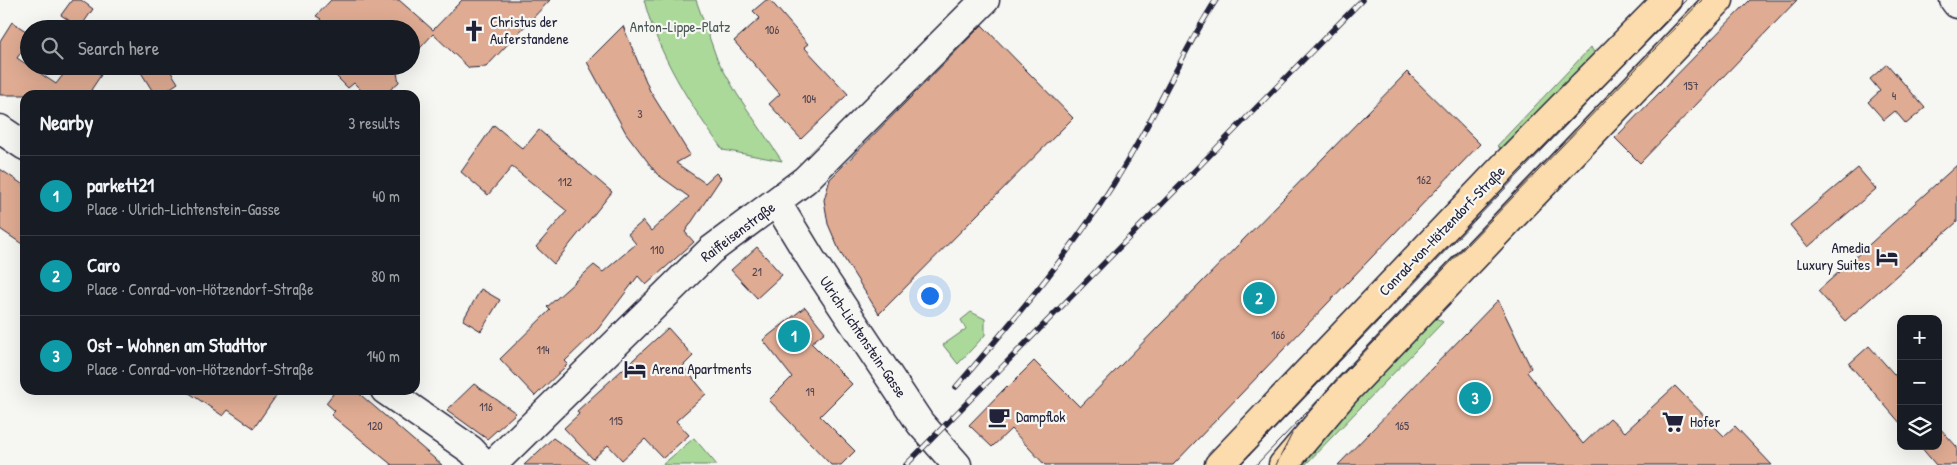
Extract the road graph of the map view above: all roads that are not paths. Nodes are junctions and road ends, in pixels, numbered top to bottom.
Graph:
1 (985, 0) edge
2 (1667, 0) edge
3 (1719, 0) edge
4 (1954, 0) edge
5 (1957, 4) edge
6 (0, 129) edge
7 (20, 143) edge
8 (777, 203) junction
9 (391, 395) edge
10 (485, 465) edge
11 (492, 465) edge
12 (956, 465) edge
13 (1218, 465) edge
14 (1283, 465) edge

1 - 8 street, Raiffeisenstraße
2 - 13 main road, Conrad-von-Hötzendorf-Straße
3 - 14 main road
4 - 5 street
6 - 7 street
8 - 11 street, Raiffeisenstraße
8 - 12 street, Ulrich-Lichtenstein-Gasse
9 - 10 street

